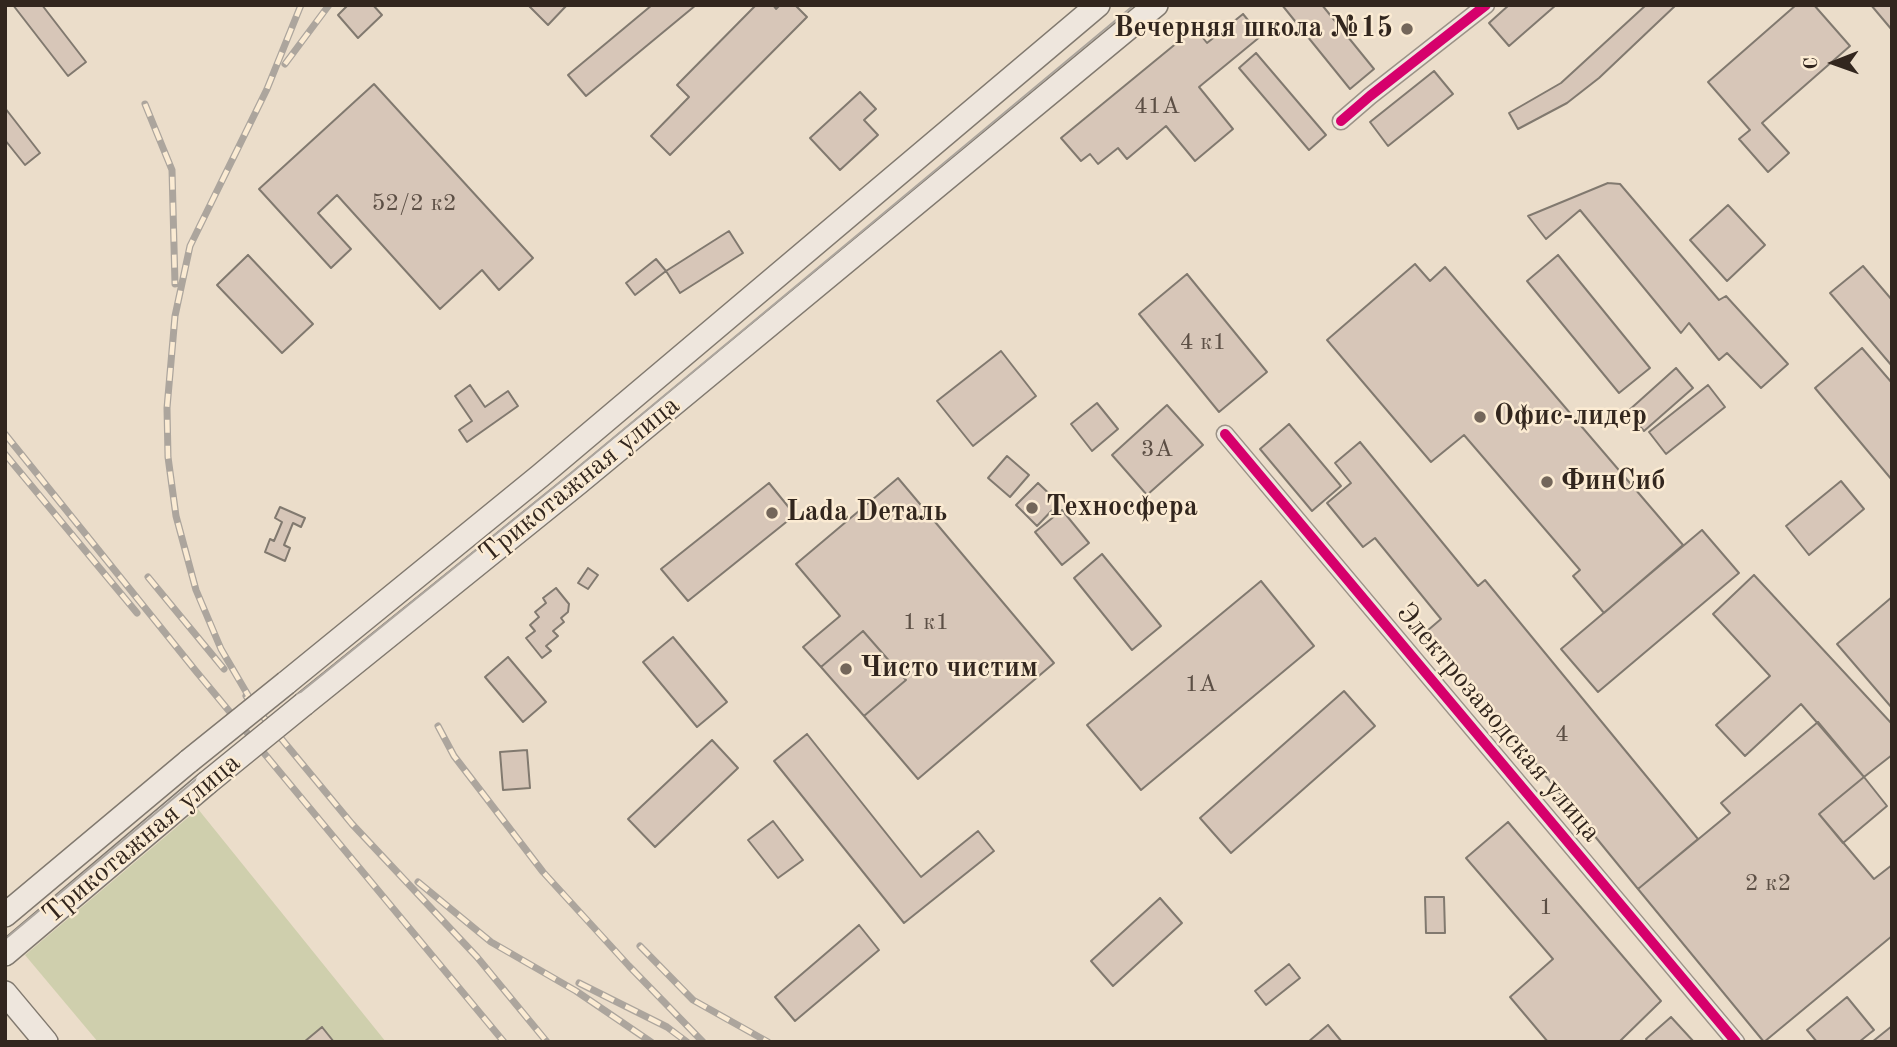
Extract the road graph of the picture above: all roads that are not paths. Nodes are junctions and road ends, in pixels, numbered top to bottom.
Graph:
1 (1098, 5) edge
2 (1156, 5) edge
3 (1486, 5) edge
4 (1342, 121) dead end
5 (1225, 433) dead end
6 (5, 915) edge
7 (5, 954) edge
8 (5, 993) edge
9 (46, 1042) edge
10 (1736, 1042) edge

1 - 6 main road, Трикотажная улица, bridge
2 - 7 main road, Трикотажная улица, bridge
3 - 4 street
5 - 10 street, Электрозаводская улица
8 - 9 main road

